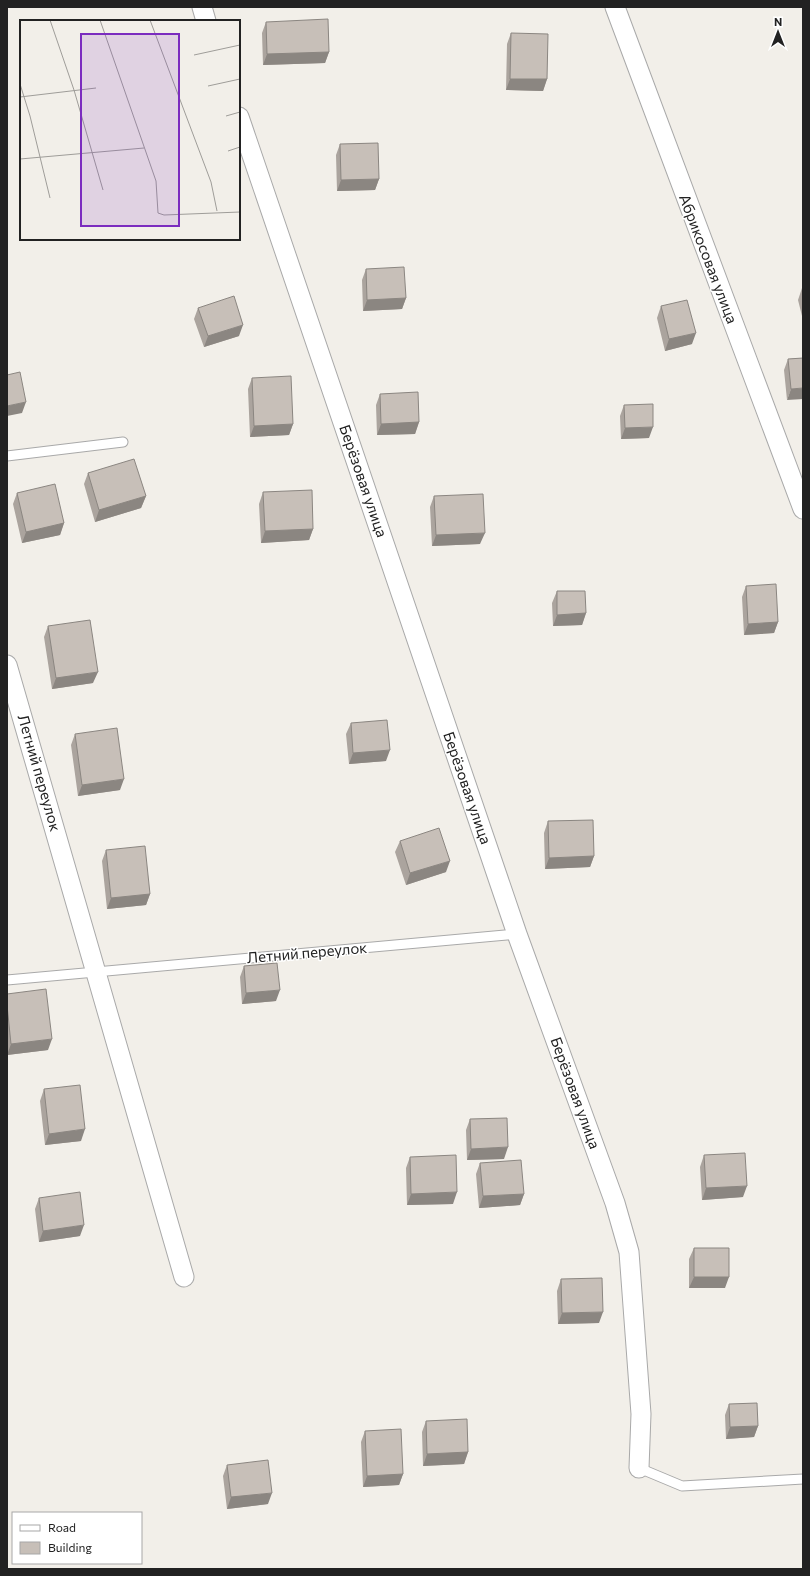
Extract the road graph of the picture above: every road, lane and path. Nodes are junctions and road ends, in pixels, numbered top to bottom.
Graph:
1 (202, 7) edge
2 (615, 7) edge
3 (206, 20) edge
4 (240, 120) edge
5 (123, 442) dead end
6 (7, 456) edge
7 (803, 510) edge
8 (7, 665) edge
9 (517, 934) junction
10 (97, 973) junction
11 (7, 980) edge
12 (184, 1277) dead end
13 (639, 1468) joint
14 (803, 1479) edge

1 - 3 street
2 - 7 street, Абрикосовая улица
4 - 9 street, Берёзовая улица
5 - 6 lane
8 - 10 street, Летний переулок
9 - 10 lane, Летний переулок
9 - 13 street, Берёзовая улица
10 - 11 lane, Летний переулок
10 - 12 street, Летний переулок
13 - 14 lane

